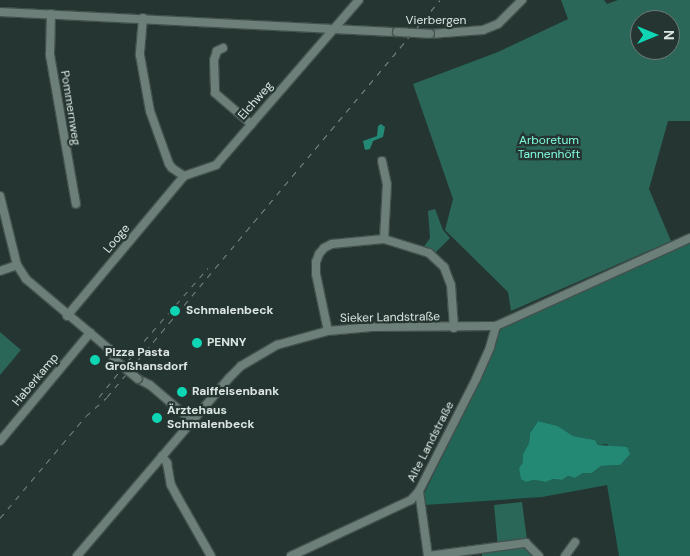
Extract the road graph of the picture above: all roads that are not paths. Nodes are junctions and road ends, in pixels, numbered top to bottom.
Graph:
1 (359, 0) edge
2 (522, 0) edge
3 (0, 12) edge
4 (51, 14) junction
5 (143, 18) junction
6 (335, 27) junction
7 (224, 48) dead end
8 (251, 124) junction
9 (382, 161) dead end
10 (184, 176) junction
11 (0, 196) edge
12 (76, 204) dead end
13 (690, 238) edge
14 (384, 239) junction
15 (17, 265) junction
16 (0, 271) edge
17 (67, 316) junction
18 (496, 326) junction
19 (454, 328) junction
20 (328, 331) junction
21 (90, 333) junction
22 (192, 421) junction
23 (0, 441) edge
24 (162, 456) junction
25 (419, 491) junction
26 (575, 542) dead end
27 (77, 556) edge
28 (211, 556) edge
29 (291, 556) edge
30 (428, 556) edge
31 (539, 556) edge
32 (565, 556) edge

1 - 6 street, Elchweg
2 - 6 street, Vierbergen, bridge
3 - 4 street, Vierbergen
4 - 5 street, Vierbergen
4 - 12 street, Pommernweg
5 - 6 street, Vierbergen
5 - 10 street
6 - 8 street, Elchweg
7 - 8 street
8 - 10 street, Elchweg
9 - 14 street
10 - 17 street, Looge
11 - 15 street
13 - 18 street, Sieker Landstraße
14 - 19 street
14 - 20 street
15 - 16 street
15 - 17 street
17 - 21 street
18 - 19 street, Sieker Landstraße
18 - 25 street, Alte Landstraße
19 - 20 street, Sieker Landstraße
20 - 22 street, Sieker Landstraße
21 - 22 street, bridge
21 - 23 street, Haberkamp
22 - 24 street, Sieker Landstraße
24 - 27 street, Sieker Landstraße
24 - 28 street
25 - 29 street, Alte Landstraße
25 - 30 street
26 - 32 street
30 - 31 street

